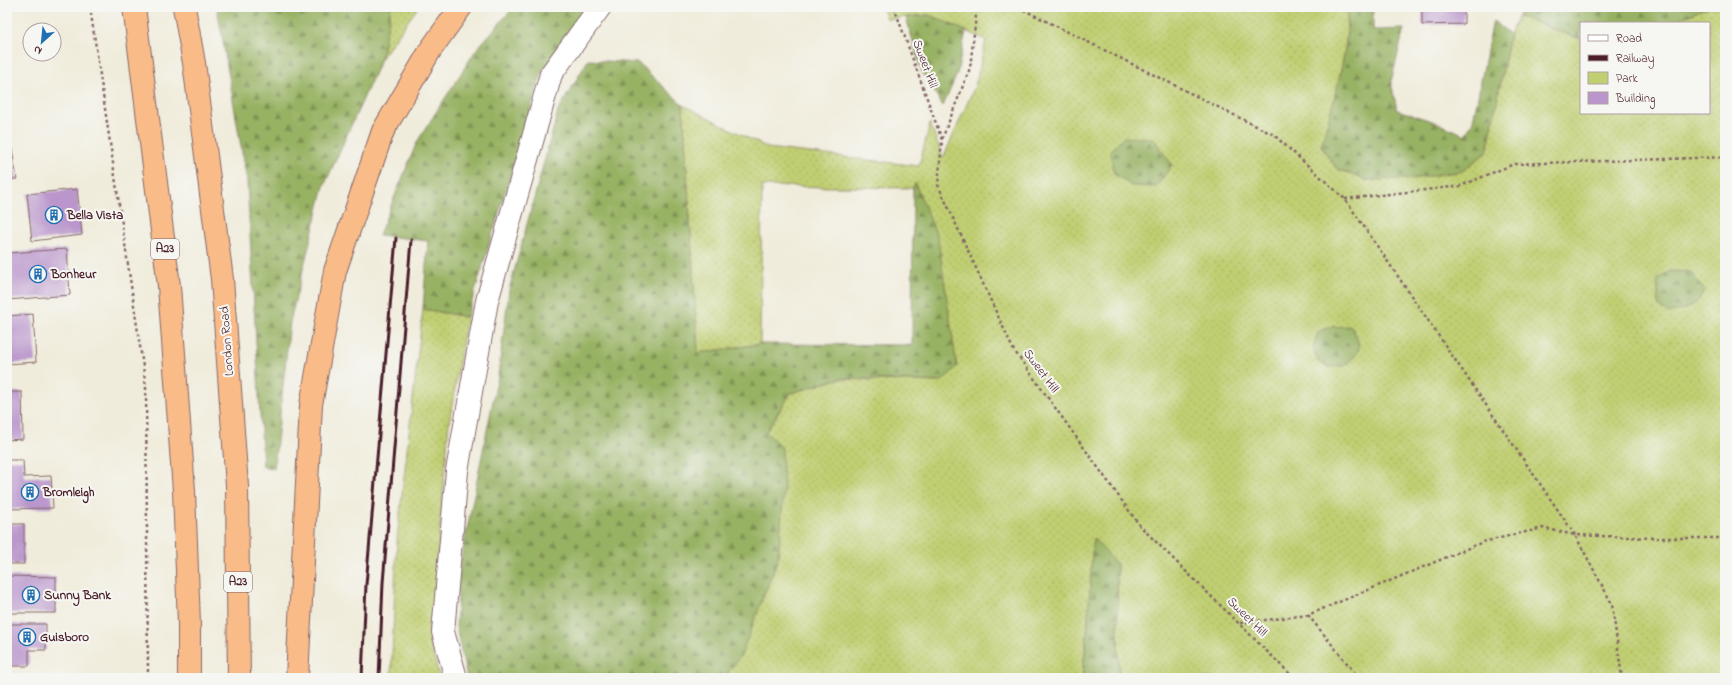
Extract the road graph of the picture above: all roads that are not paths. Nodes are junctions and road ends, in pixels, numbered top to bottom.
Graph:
1 (134, 7) edge
2 (184, 7) edge
3 (461, 7) edge
4 (600, 7) edge
5 (189, 678) edge
6 (239, 678) edge
7 (297, 678) edge
8 (456, 678) edge

1 - 5 highway, A23
2 - 6 highway, London Road / A23
3 - 7 highway
4 - 8 street

